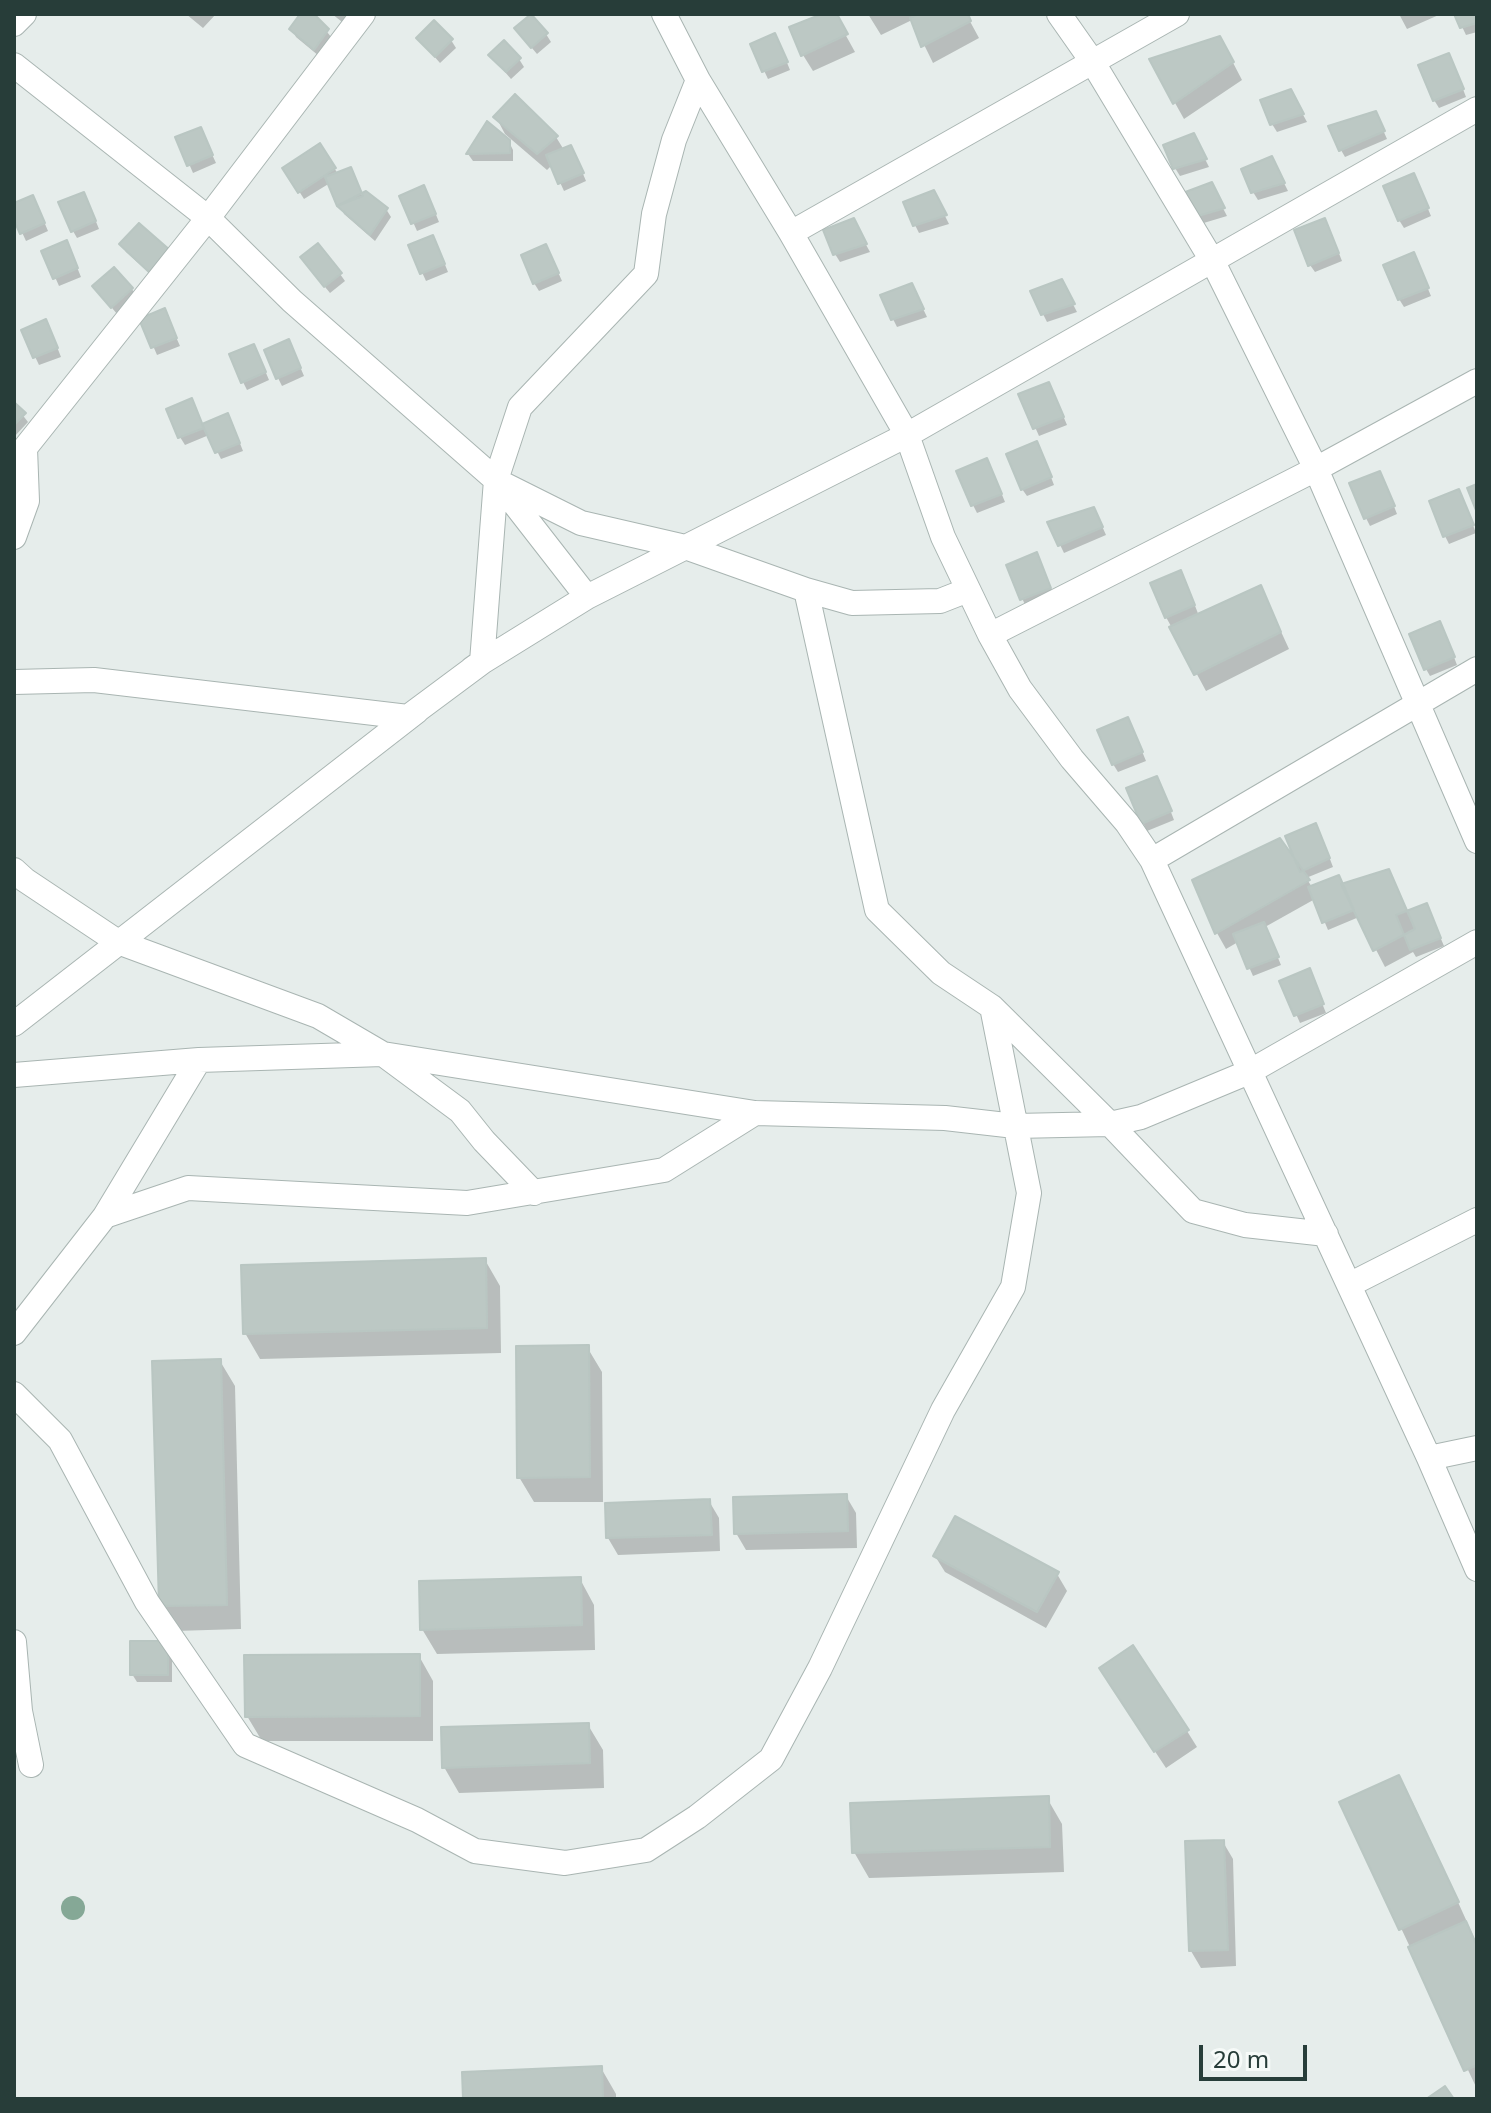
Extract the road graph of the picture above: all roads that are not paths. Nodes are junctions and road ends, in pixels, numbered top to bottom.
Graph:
1 (24, 14) edge
2 (363, 14) edge
3 (664, 14) edge
4 (1059, 14) edge
5 (1177, 14) edge
6 (14, 24) edge
7 (1092, 61) junction
8 (14, 65) edge
9 (698, 80) junction
10 (1477, 109) edge
11 (208, 218) junction
12 (791, 233) junction
13 (1213, 262) junction
14 (1477, 381) edge
15 (907, 435) junction
16 (1316, 469) junction
17 (496, 480) junction
18 (14, 537) edge
19 (685, 547) junction
20 (806, 590) junction
21 (968, 590) junction
22 (587, 597) junction
23 (990, 635) junction
24 (482, 662) junction
25 (1477, 669) edge
26 (14, 682) edge
27 (1418, 702) junction
28 (1477, 841) edge
29 (1152, 860) junction
30 (14, 870) edge
31 (118, 942) junction
32 (1477, 942) edge
33 (992, 1007) junction
34 (14, 1024) edge
35 (383, 1054) junction
36 (199, 1060) junction
37 (1249, 1072) junction
38 (14, 1075) edge
39 (755, 1113) junction
40 (1110, 1124) junction
41 (1015, 1126) junction
42 (534, 1193) junction
43 (105, 1216) junction
44 (1477, 1220) edge
45 (1326, 1234) junction
46 (1349, 1285) junction
47 (14, 1333) edge
48 (14, 1394) edge
49 (1477, 1448) edge
50 (1429, 1458) junction
51 (1477, 1569) edge
52 (14, 1642) edge
53 (31, 1765) dead end

1 - 6 street
2 - 11 street
3 - 9 street
4 - 7 street
5 - 7 street
7 - 12 street
7 - 13 street
8 - 11 street
9 - 12 street
9 - 17 street
10 - 13 street
11 - 17 street
11 - 18 street
12 - 15 street
13 - 15 street
13 - 16 street
14 - 16 street
15 - 19 street
15 - 21 street
16 - 23 street
16 - 27 street
17 - 19 street
17 - 22 street
17 - 24 street
19 - 20 street
19 - 22 street
20 - 21 street
20 - 33 street
21 - 23 street
22 - 24 street
23 - 29 street
24 - 26 street
24 - 31 street
25 - 27 street
27 - 28 street
27 - 29 street
29 - 37 street
30 - 31 street
31 - 34 street
31 - 35 street
32 - 37 street
33 - 40 street
33 - 41 street
35 - 36 street
35 - 39 street
35 - 42 street
36 - 38 street
36 - 43 street
37 - 40 street
37 - 45 street
39 - 41 street
39 - 42 street
40 - 41 street
40 - 45 street
41 - 48 street
42 - 43 street
43 - 47 street
44 - 46 street
45 - 46 street
46 - 50 street
49 - 50 street
50 - 51 street
52 - 53 street

